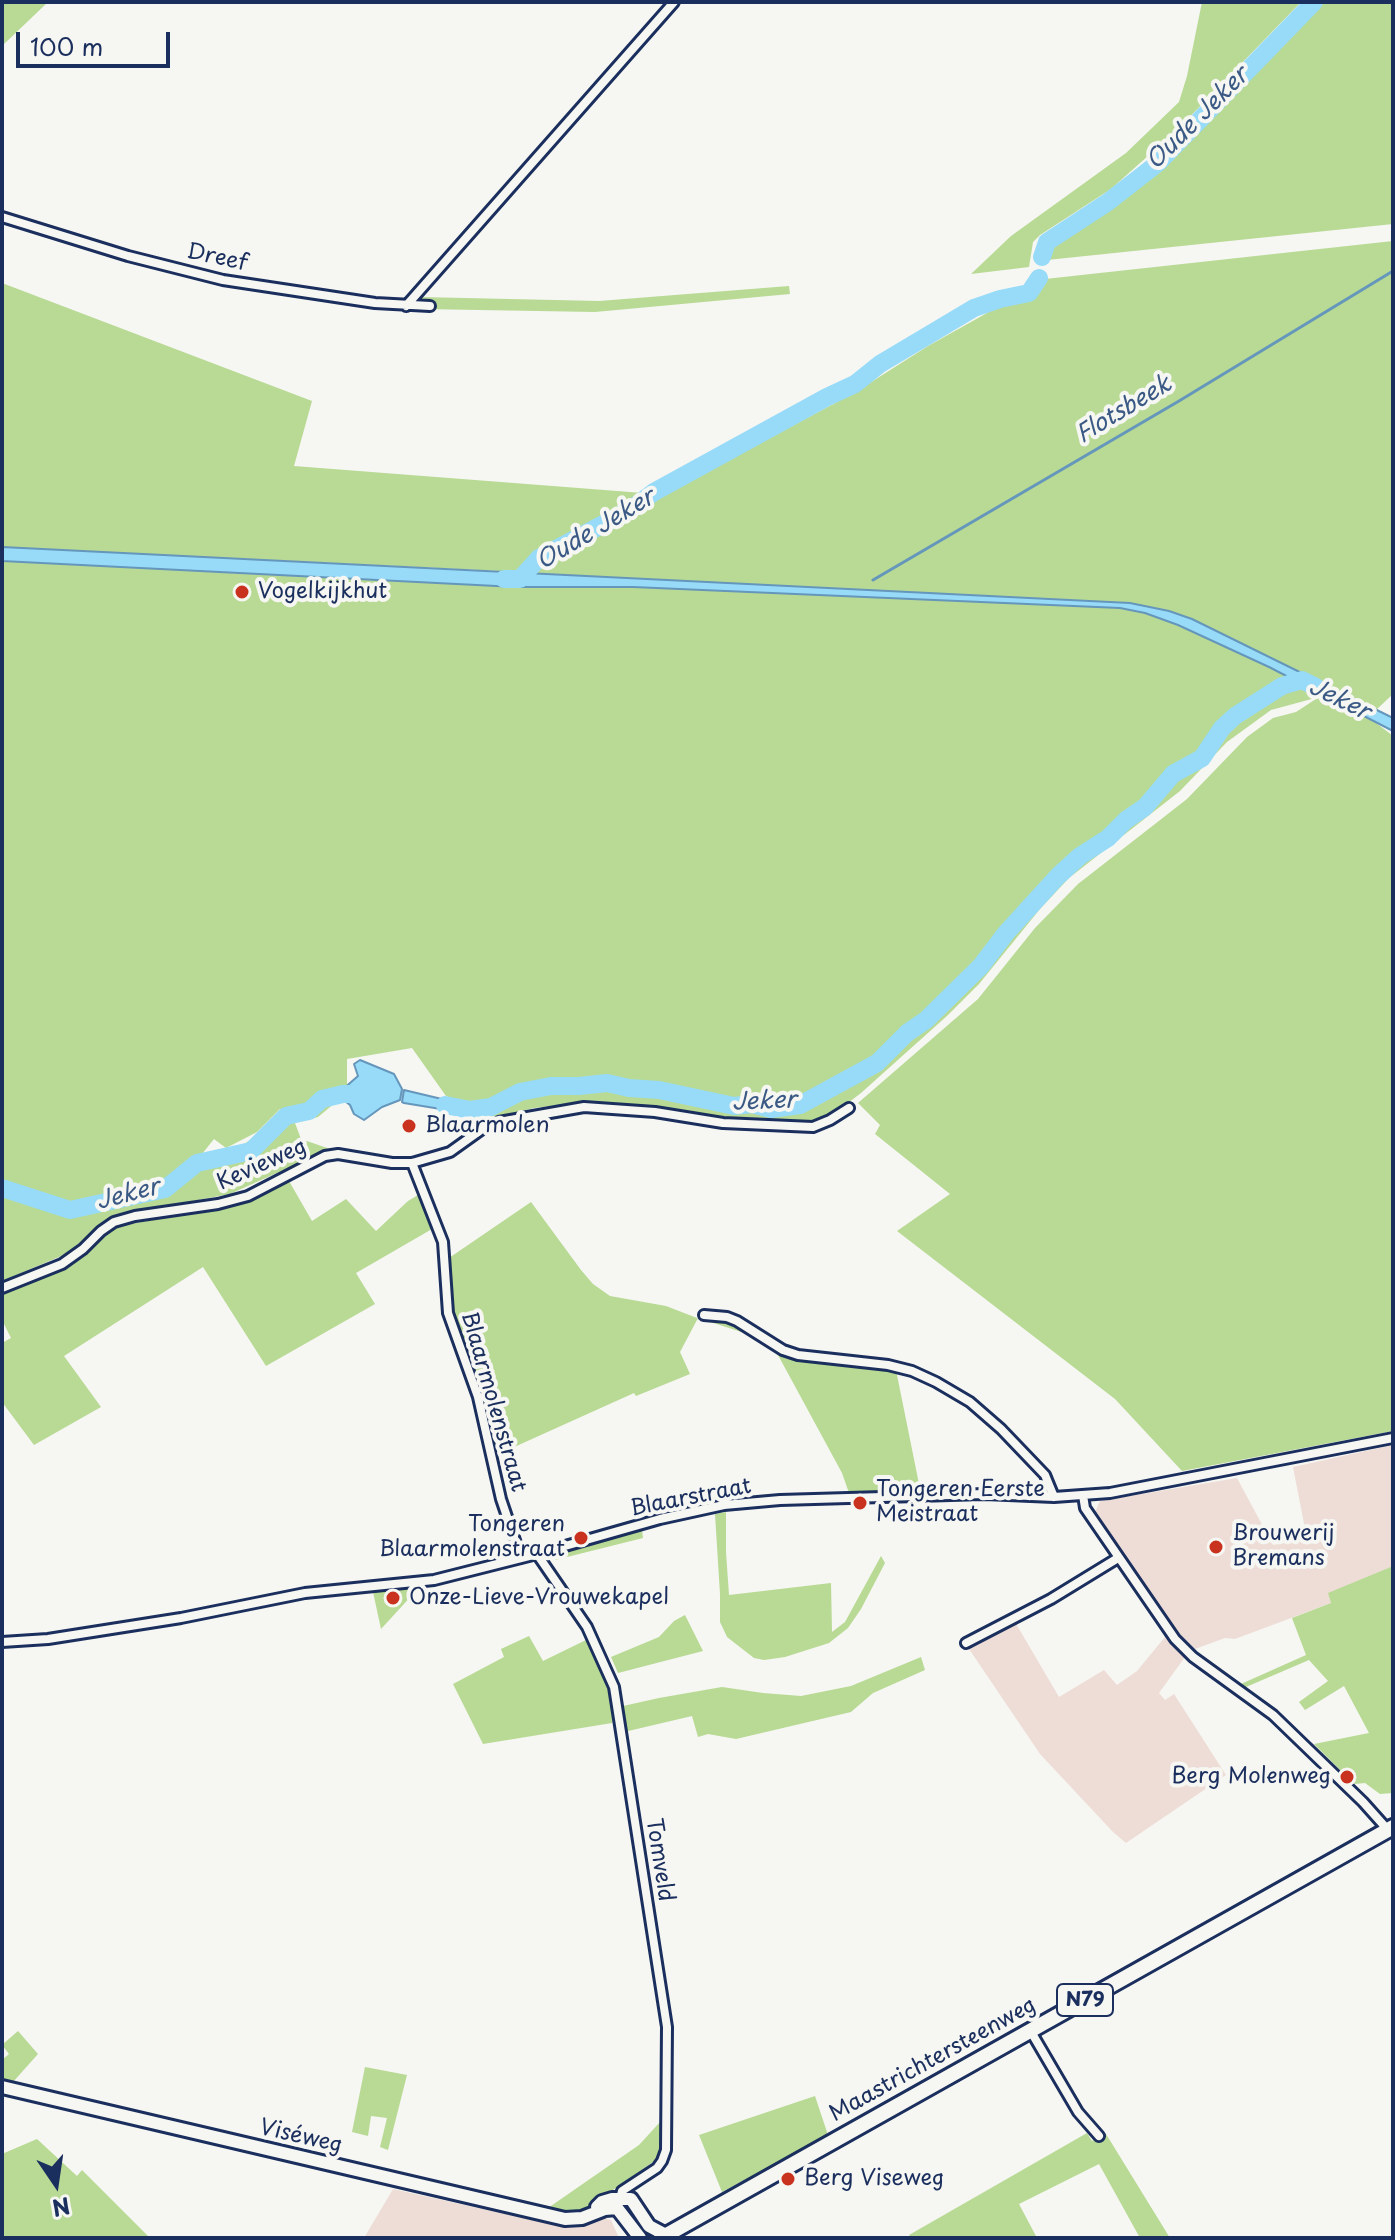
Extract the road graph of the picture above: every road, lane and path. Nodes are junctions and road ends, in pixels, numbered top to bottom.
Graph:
1 (674, 2) edge
2 (2, 217) edge
3 (406, 306) junction
4 (430, 306) dead end
5 (849, 1108) dead end
6 (412, 1163) junction
7 (2, 1288) edge
8 (704, 1315) dead end
9 (1393, 1438) edge
10 (1083, 1495) junction
11 (1054, 1497) junction
12 (537, 1554) junction
13 (521, 1558) junction
14 (1118, 1558) junction
15 (2, 1642) edge
16 (966, 1643) dead end
17 (1390, 1828) edge
18 (1030, 2030) junction
19 (2, 2087) edge
20 (1099, 2136) dead end
21 (623, 2201) junction
22 (664, 2237) edge
23 (640, 2238) edge

1 - 3 street
2 - 3 street, Dreef
3 - 4 street, Dreef
5 - 6 street
6 - 7 street, Kevieweg
6 - 13 street, Blaarmolenstraat
8 - 11 street
9 - 10 street, Blaarstraat
10 - 11 street, Blaarstraat
10 - 14 street
11 - 12 street, Blaarstraat
12 - 13 street, Blaarstraat
12 - 21 street, Tomveld
13 - 15 street, Blaarstraat
14 - 16 street
14 - 17 street
17 - 18 main road, Maastrichtersteenweg / N79
18 - 20 street
18 - 22 main road, Maastrichtersteenweg / N79
19 - 21 main road, Viséweg
21 - 22 main road
21 - 23 main road

